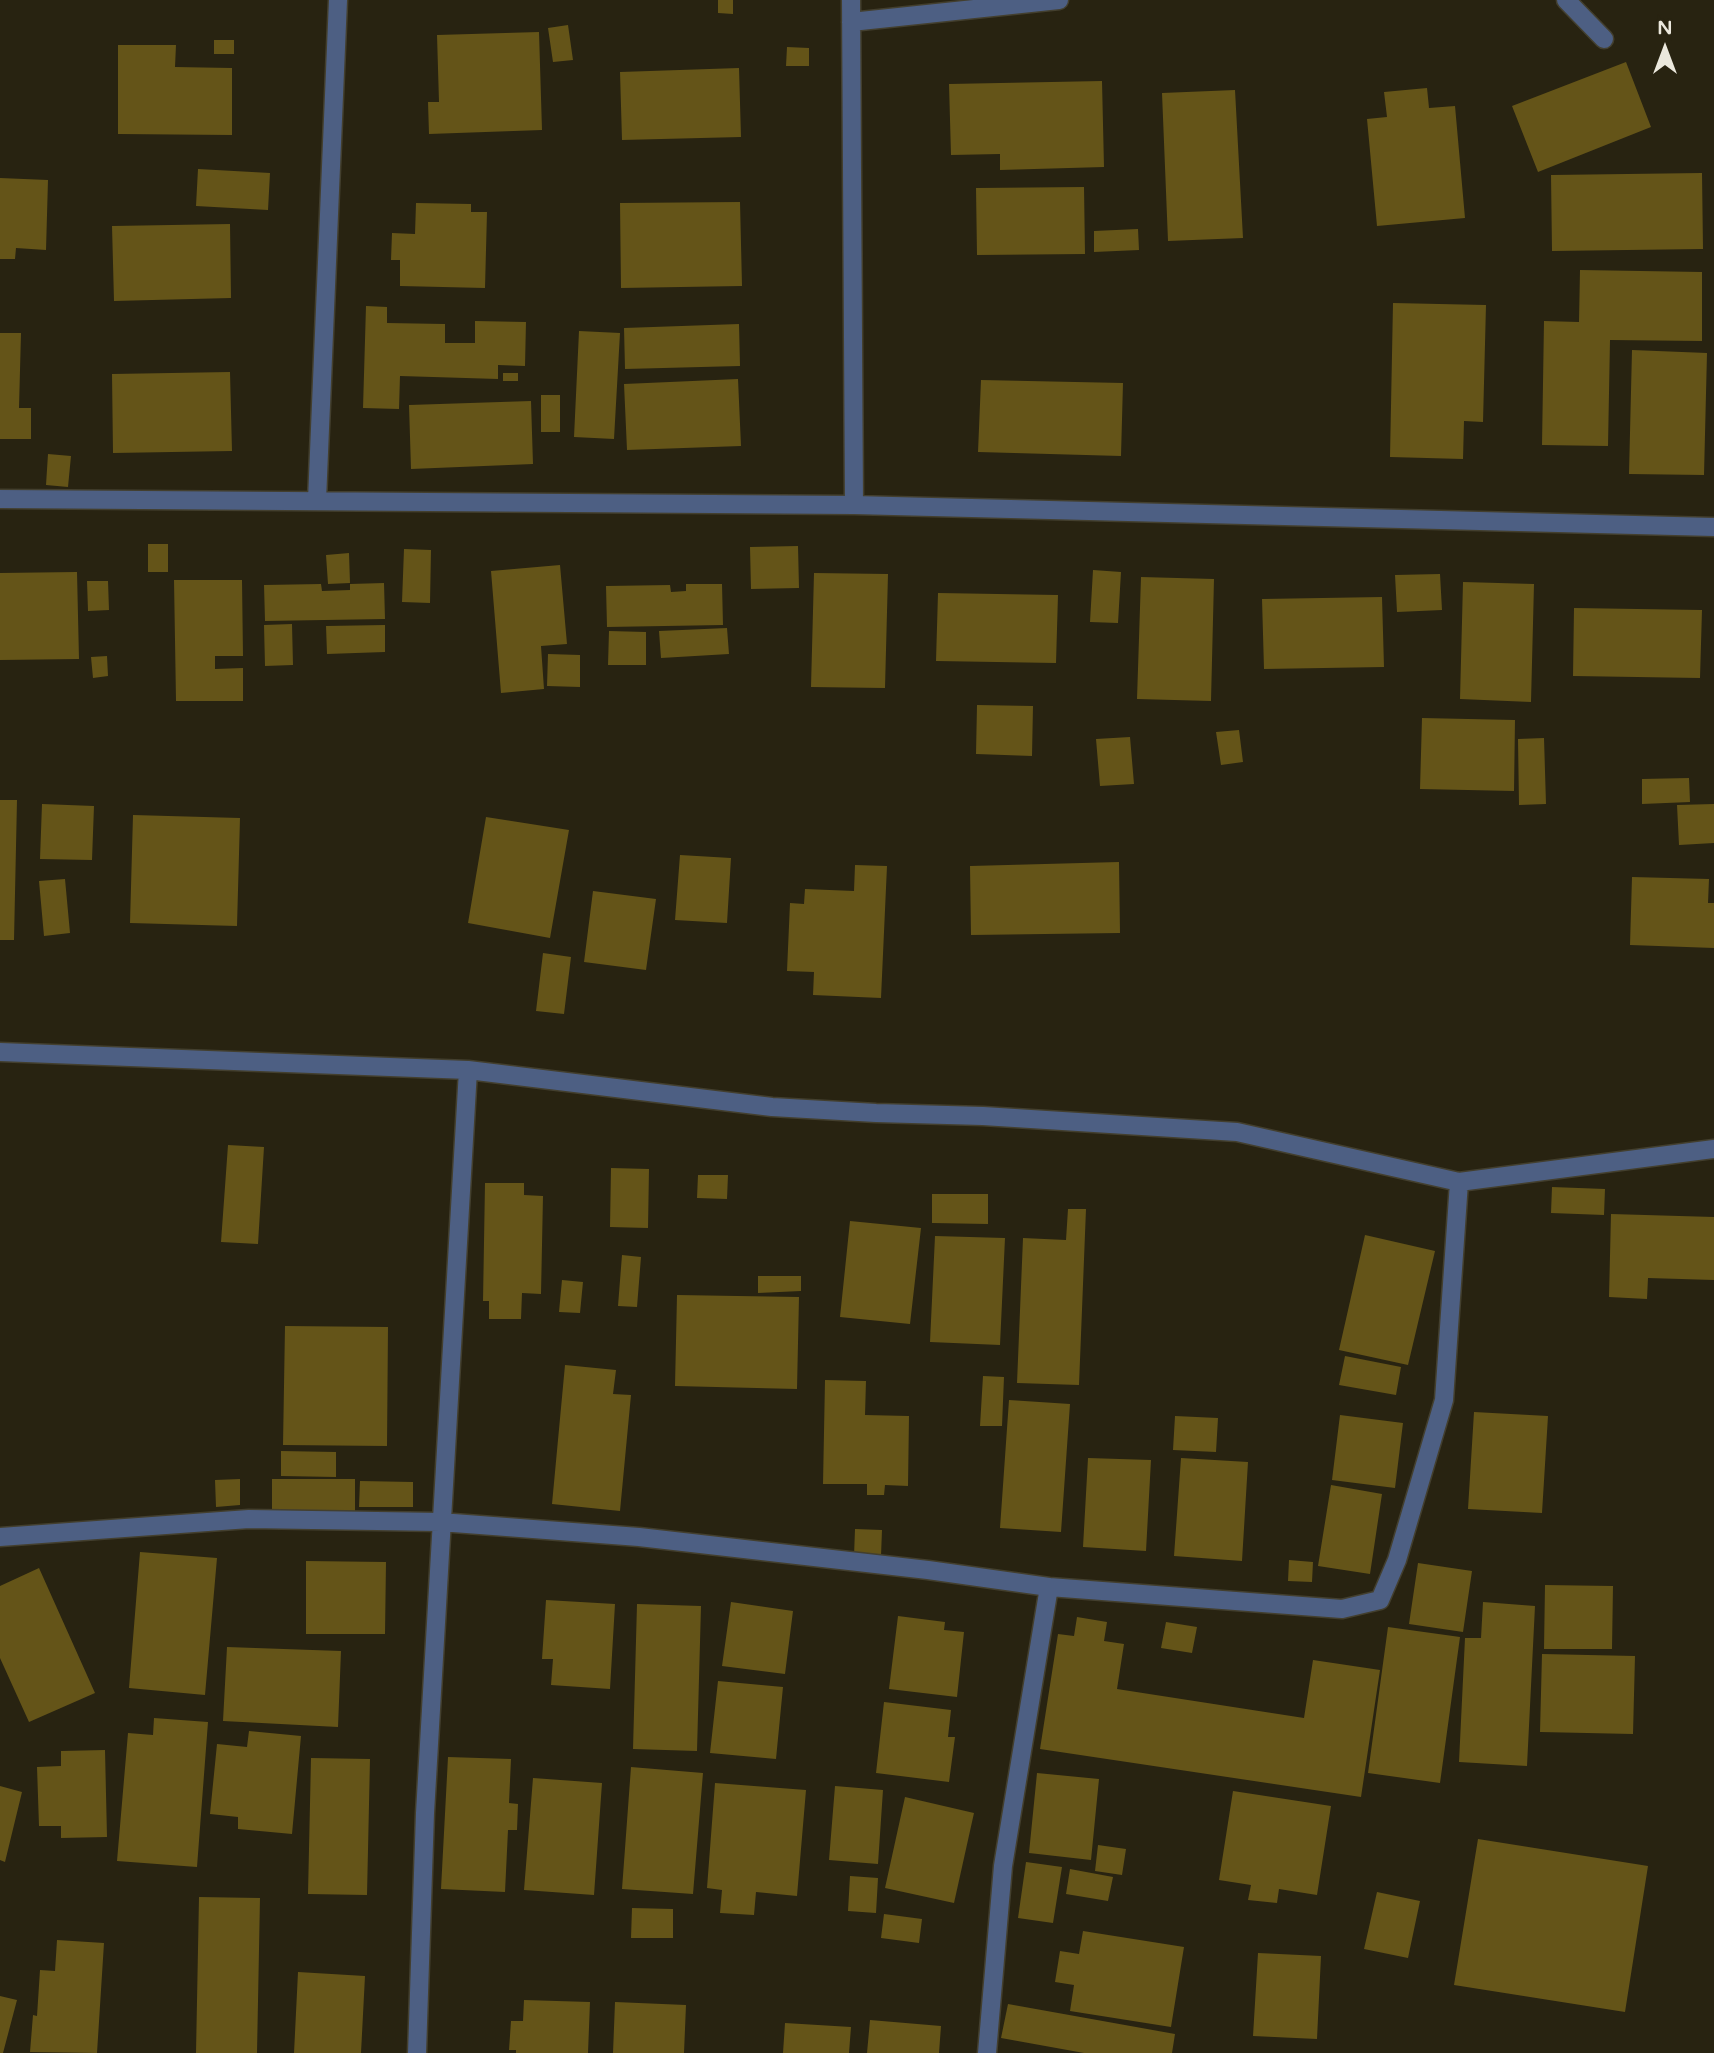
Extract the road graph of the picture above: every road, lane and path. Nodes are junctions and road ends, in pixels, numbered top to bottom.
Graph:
1 (338, 0) edge
2 (850, 0) edge
3 (1059, 0) edge
4 (1566, 0) edge
5 (851, 22) junction
6 (1604, 39) dead end
7 (0, 499) edge
8 (317, 500) junction
9 (854, 505) junction
10 (1714, 527) edge
11 (0, 1052) edge
12 (468, 1070) junction
13 (1714, 1149) edge
14 (1459, 1182) junction
15 (440, 1522) junction
16 (0, 1538) edge
17 (1049, 1587) junction
18 (417, 2053) edge
19 (987, 2053) edge

1 - 8 street
2 - 5 street
3 - 5 street
4 - 6 street
5 - 9 street
7 - 8 street
8 - 9 street
9 - 10 street
11 - 12 street
12 - 14 street
12 - 15 street
13 - 14 street
14 - 17 street
15 - 16 street
15 - 17 street
15 - 18 street
17 - 19 street

